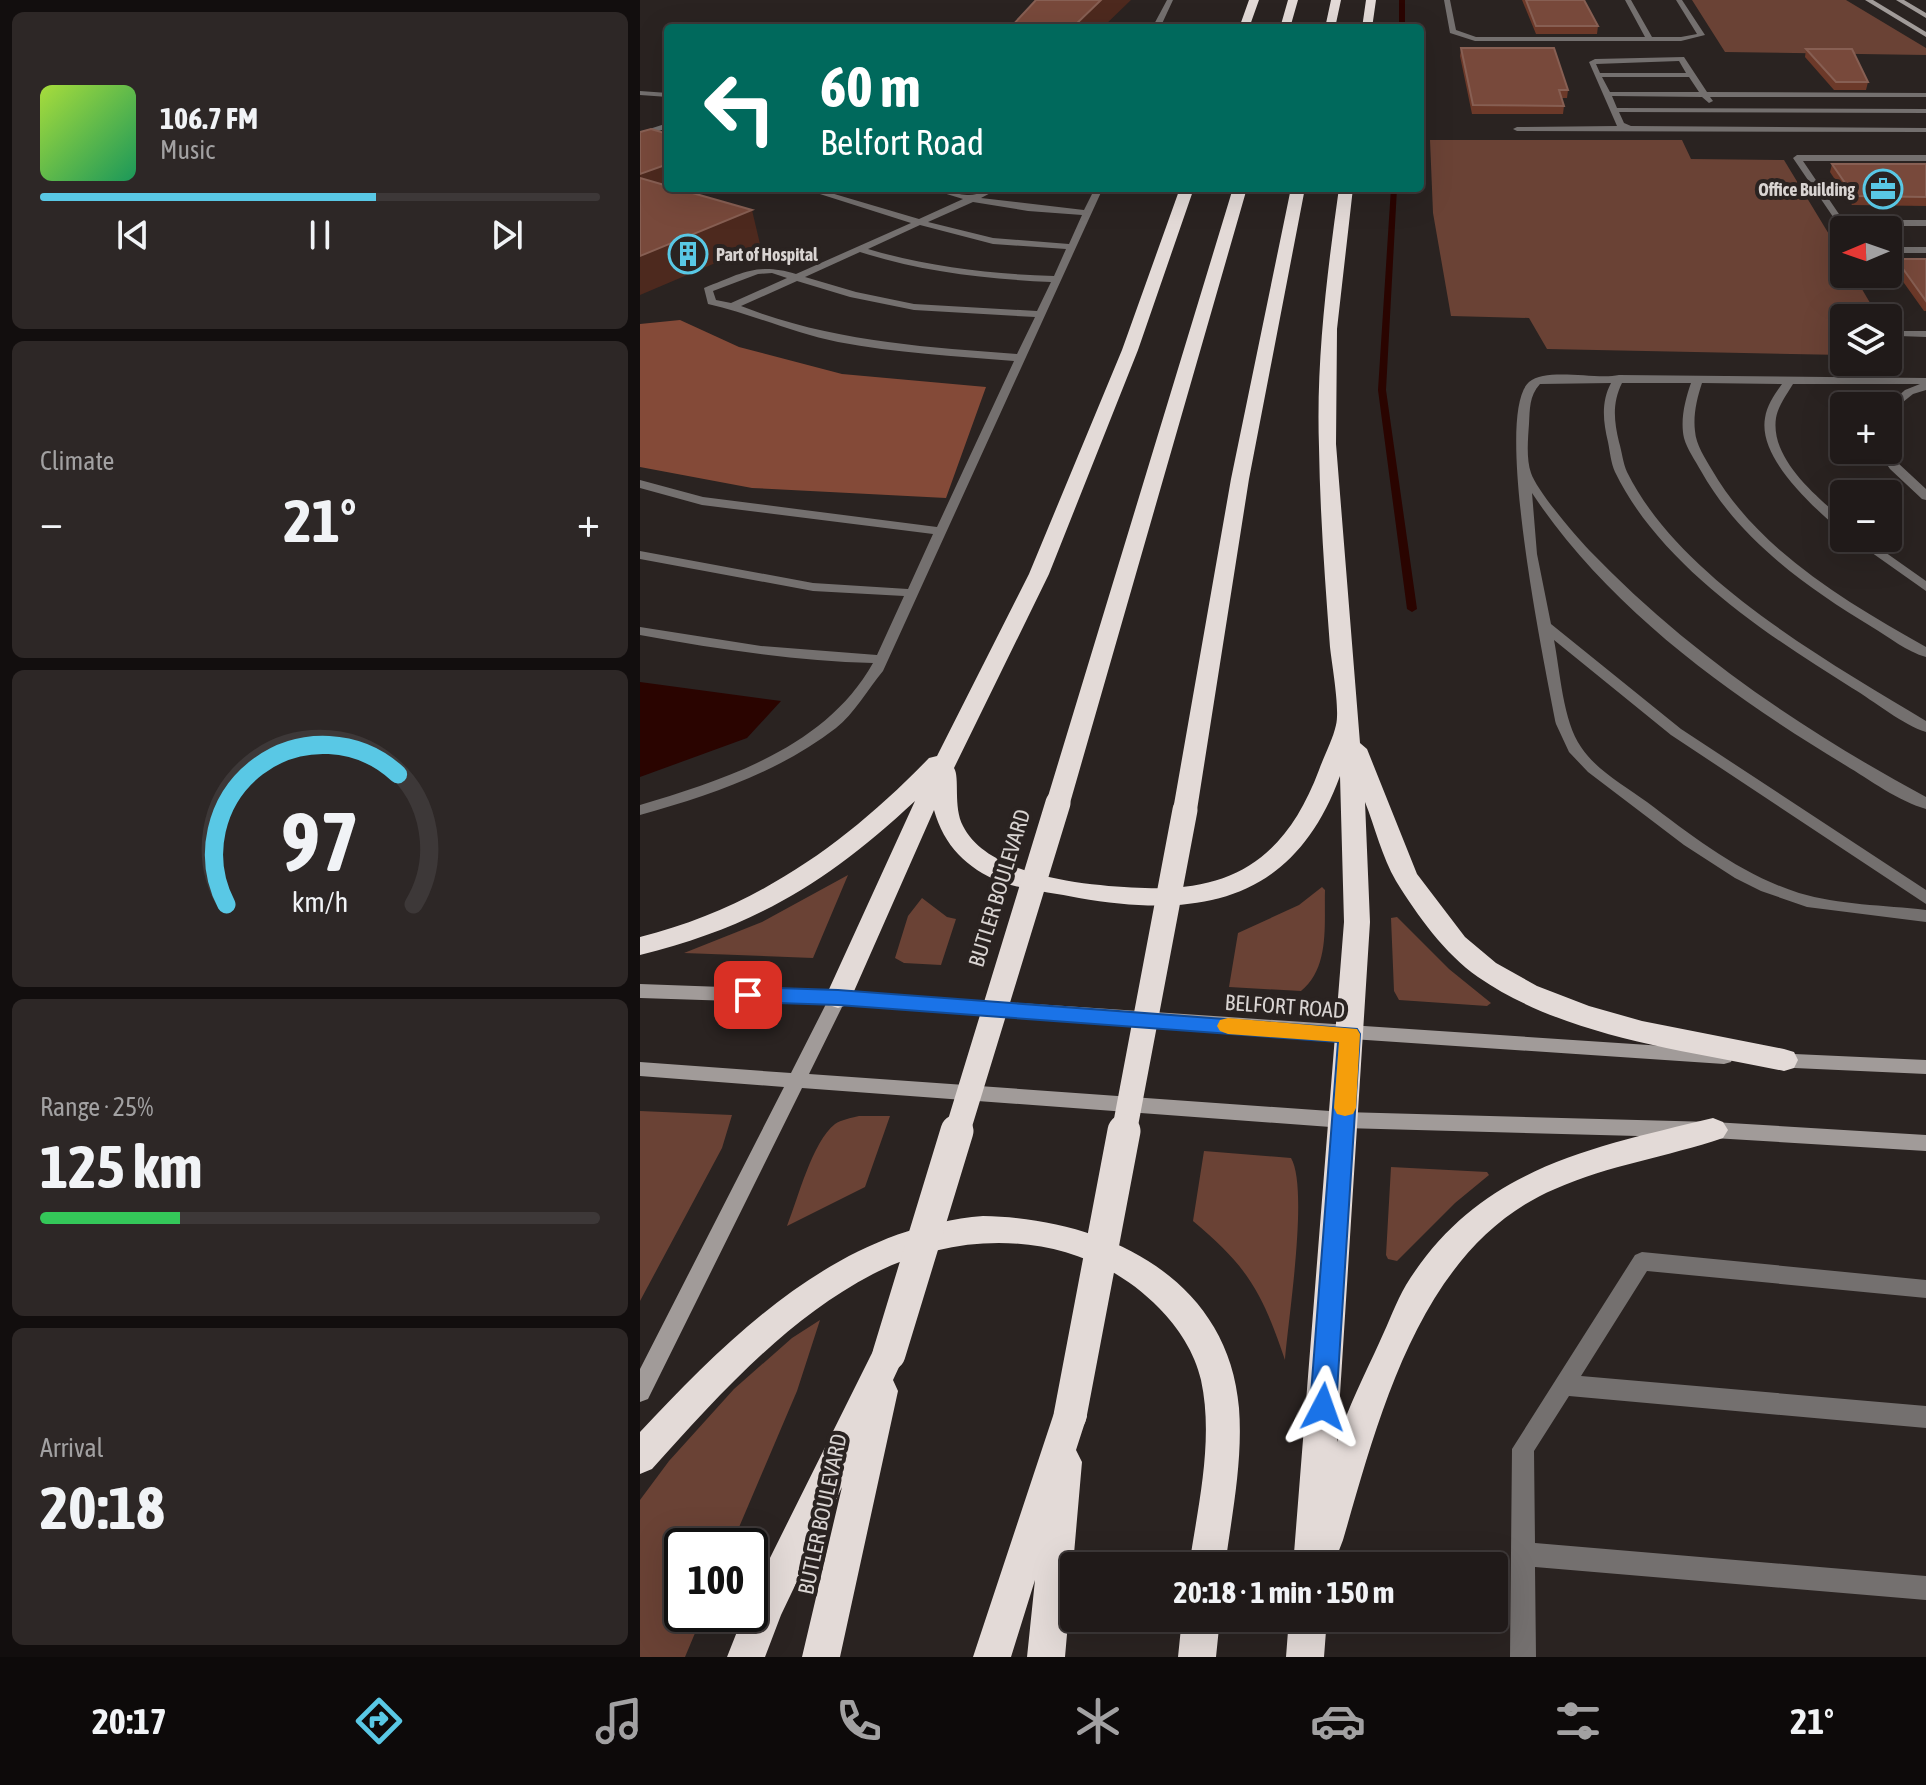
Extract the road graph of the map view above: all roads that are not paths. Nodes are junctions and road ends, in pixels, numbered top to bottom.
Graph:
1 (1170, 0) edge
2 (1254, 0) edge
3 (1293, 0) edge
4 (1336, 0) edge
5 (1371, 0) edge
6 (1447, 0) edge
7 (1628, 0) edge
8 (1679, 0) edge
9 (1868, 0) edge
10 (1899, 0) edge
11 (1926, 16) edge
12 (1158, 24) edge
13 (1245, 24) edge
14 (1286, 24) edge
15 (1331, 24) edge
16 (1368, 24) edge
17 (1926, 35) edge
18 (1650, 39) junction
19 (1598, 75) junction
20 (1691, 75) junction
21 (1926, 85) edge
22 (640, 93) edge
23 (1607, 94) junction
24 (1704, 94) junction
25 (664, 95) edge
26 (1883, 95) junction
27 (1926, 95) edge
28 (1614, 110) junction
29 (1715, 110) junction
30 (1926, 111) edge
31 (640, 123) edge
32 (664, 125) edge
33 (664, 127) edge
34 (1630, 128) junction
35 (1517, 129) dead end
36 (1728, 129) junction
37 (1926, 130) edge
38 (640, 137) edge
39 (654, 143) edge
40 (1926, 158) edge
41 (817, 192) edge
42 (944, 192) edge
43 (987, 192) edge
44 (1097, 192) edge
45 (1186, 192) edge
46 (1239, 192) edge
47 (1297, 192) edge
48 (1345, 192) edge
49 (970, 200) junction
50 (1087, 213) junction
51 (1836, 216) edge
52 (1926, 223) edge
53 (917, 224) junction
54 (1902, 224) edge
55 (1072, 247) junction
56 (859, 249) junction
57 (1902, 250) edge
58 (1926, 250) edge
59 (798, 277) junction
60 (1057, 279) junction
61 (732, 306) junction
62 (1041, 314) junction
63 (1903, 334) dead end
64 (1926, 334) edge
65 (1021, 358) junction
66 (1619, 378) junction
67 (1698, 379) junction
68 (1789, 380) junction
69 (1926, 384) edge
70 (1902, 398) edge
71 (1893, 464) edge
72 (1525, 474) junction
73 (640, 484) edge
74 (1926, 496) edge
75 (1830, 514) edge
76 (941, 531) junction
77 (1877, 552) edge
78 (640, 555) edge
79 (1926, 587) edge
80 (913, 593) junction
81 (1545, 626) junction
82 (640, 631) edge
83 (1926, 653) edge
84 (882, 659) junction
85 (1347, 724) junction
86 (1926, 727) edge
87 (954, 743) junction
88 (1926, 804) edge
89 (640, 810) edge
90 (1926, 898) edge
91 (1926, 916) edge
92 (640, 946) edge
93 (640, 991) edge
94 (838, 998) junction
95 (1349, 1034) junction
96 (1784, 1060) junction
97 (1926, 1067) edge
98 (640, 1069) edge
99 (796, 1080) junction
100 (1344, 1120) junction
101 (1713, 1130) junction
102 (1926, 1143) edge
103 (1926, 1289) edge
104 (889, 1354) junction
105 (1563, 1385) junction
106 (640, 1392) edge
107 (1070, 1416) junction
108 (1926, 1417) edge
109 (640, 1457) edge
110 (1209, 1552) edge
111 (1312, 1552) edge
112 (1322, 1552) edge
113 (1523, 1554) junction
114 (1926, 1588) edge
115 (1200, 1632) edge
116 (1307, 1632) edge
117 (746, 1657) edge
118 (821, 1657) edge
119 (992, 1657) edge
120 (1046, 1657) edge
121 (1197, 1657) edge
122 (1305, 1657) edge
123 (1523, 1657) edge

1 - 12 street
2 - 13 highway
3 - 14 highway
4 - 15 highway
5 - 16 highway
6 - 18 street
7 - 18 street
8 - 18 street
9 - 17 main road
10 - 11 main road
19 - 20 street
19 - 20 street
19 - 23 street
20 - 24 street
21 - 26 street
22 - 25 street
23 - 24 street
23 - 28 street
24 - 26 street
24 - 29 street
26 - 27 street
28 - 29 street
28 - 34 street
29 - 30 street
29 - 36 street
31 - 32 street
33 - 38 street
34 - 35 street
34 - 36 street
36 - 37 street
38 - 39 street
40 - 51 street
41 - 53 street
42 - 49 street
43 - 49 street
44 - 50 street
45 - 87 highway
46 - 104 highway, BUTLER BOULEVARD, bridge
47 - 107 highway, bridge
48 - 85 highway
49 - 50 street
49 - 53 street
50 - 55 street
52 - 54 street
53 - 55 street
53 - 56 street
55 - 60 street
56 - 59 street
56 - 60 street
57 - 58 street
59 - 61 street
59 - 61 street
59 - 62 street
60 - 62 street
61 - 65 street
62 - 65 street
63 - 64 street
65 - 76 street
66 - 67 street
66 - 72 street
66 - 86 street
67 - 68 street
67 - 83 street
68 - 69 street
68 - 75 street
69 - 70 street
71 - 74 street
72 - 81 street
72 - 88 street
73 - 76 street
76 - 80 street
77 - 79 street
78 - 80 street
80 - 84 street
81 - 90 street
81 - 91 street
82 - 84 street
84 - 89 street
85 - 87 highway
85 - 95 highway
85 - 96 highway
87 - 92 highway
87 - 94 highway
93 - 94 main road, BELFORT ROAD
94 - 95 main road, BELFORT ROAD
94 - 99 main road
95 - 96 main road, BELFORT ROAD
95 - 100 highway
96 - 97 main road, BELFORT ROAD
98 - 99 main road
99 - 100 main road
99 - 106 main road
100 - 101 main road
100 - 111 highway
101 - 102 main road
101 - 112 highway
103 - 105 street
104 - 117 highway
104 - 118 highway, BUTLER BOULEVARD
105 - 108 street
105 - 113 street
107 - 119 highway
107 - 120 highway
109 - 110 highway
113 - 114 street
113 - 123 street
115 - 121 highway
116 - 122 highway

